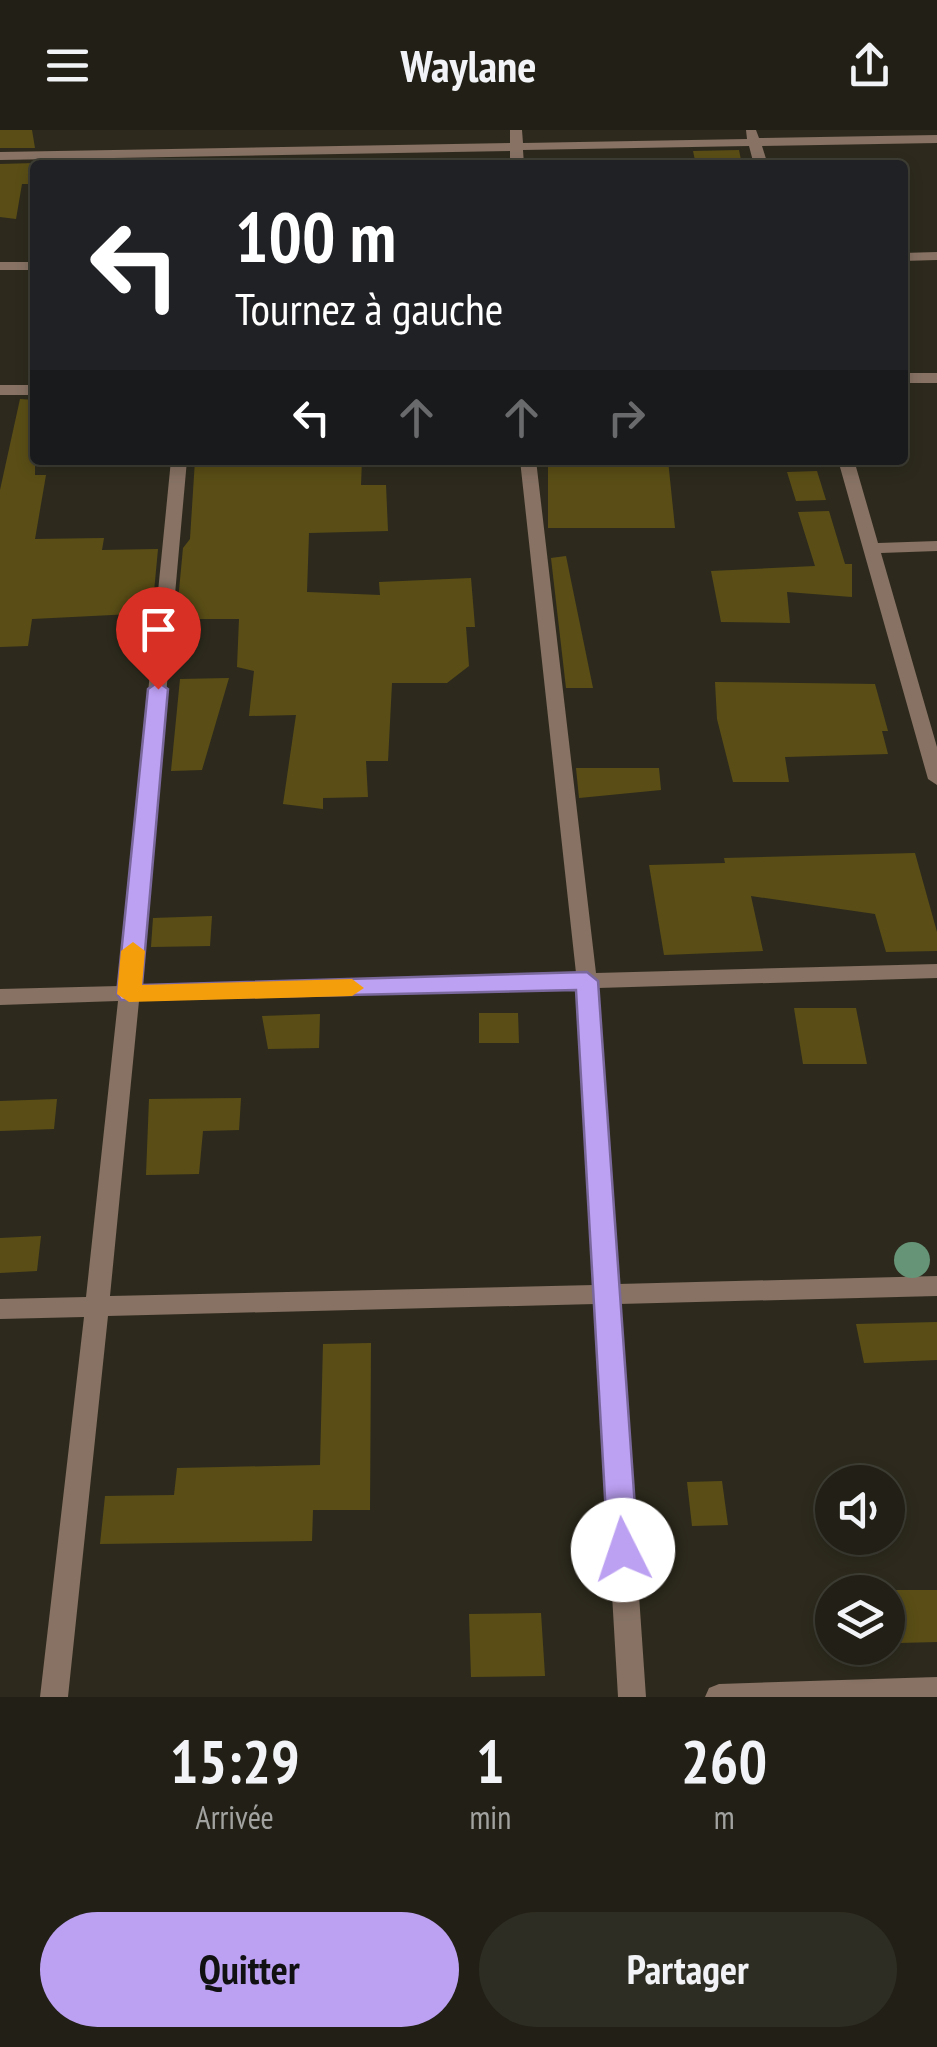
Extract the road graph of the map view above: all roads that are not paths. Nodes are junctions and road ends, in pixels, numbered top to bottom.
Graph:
1 (516, 130) edge
2 (752, 136) edge
3 (937, 140) edge
4 (516, 147) junction
5 (209, 153) edge
6 (0, 156) edge
7 (517, 160) edge
8 (759, 160) edge
9 (937, 256) edge
10 (908, 257) edge
11 (0, 266) edge
12 (30, 266) edge
13 (908, 378) edge
14 (937, 378) edge
15 (0, 390) edge
16 (30, 390) edge
17 (180, 465) edge
18 (529, 465) edge
19 (847, 465) edge
20 (937, 546) edge
21 (871, 548) junction
22 (931, 735) edge
23 (937, 779) edge
24 (937, 971) edge
25 (587, 981) junction
26 (129, 994) junction
27 (0, 998) edge
28 (937, 1286) edge
29 (607, 1294) junction
30 (97, 1306) junction
31 (0, 1309) edge
32 (937, 1690) edge
33 (54, 1697) edge
34 (632, 1697) edge
35 (718, 1697) edge

1 - 4 street
2 - 3 street
2 - 4 street
2 - 8 street
4 - 5 street
4 - 7 street
5 - 6 street
9 - 10 street
11 - 12 street
13 - 14 street
15 - 16 street
17 - 26 street
18 - 25 street
19 - 21 street
20 - 21 street
21 - 22 street
22 - 23 street
24 - 25 street
25 - 26 street
25 - 29 street
26 - 27 street
26 - 30 street
28 - 29 street
29 - 30 street
29 - 34 street
30 - 31 street
30 - 33 street
32 - 35 street

